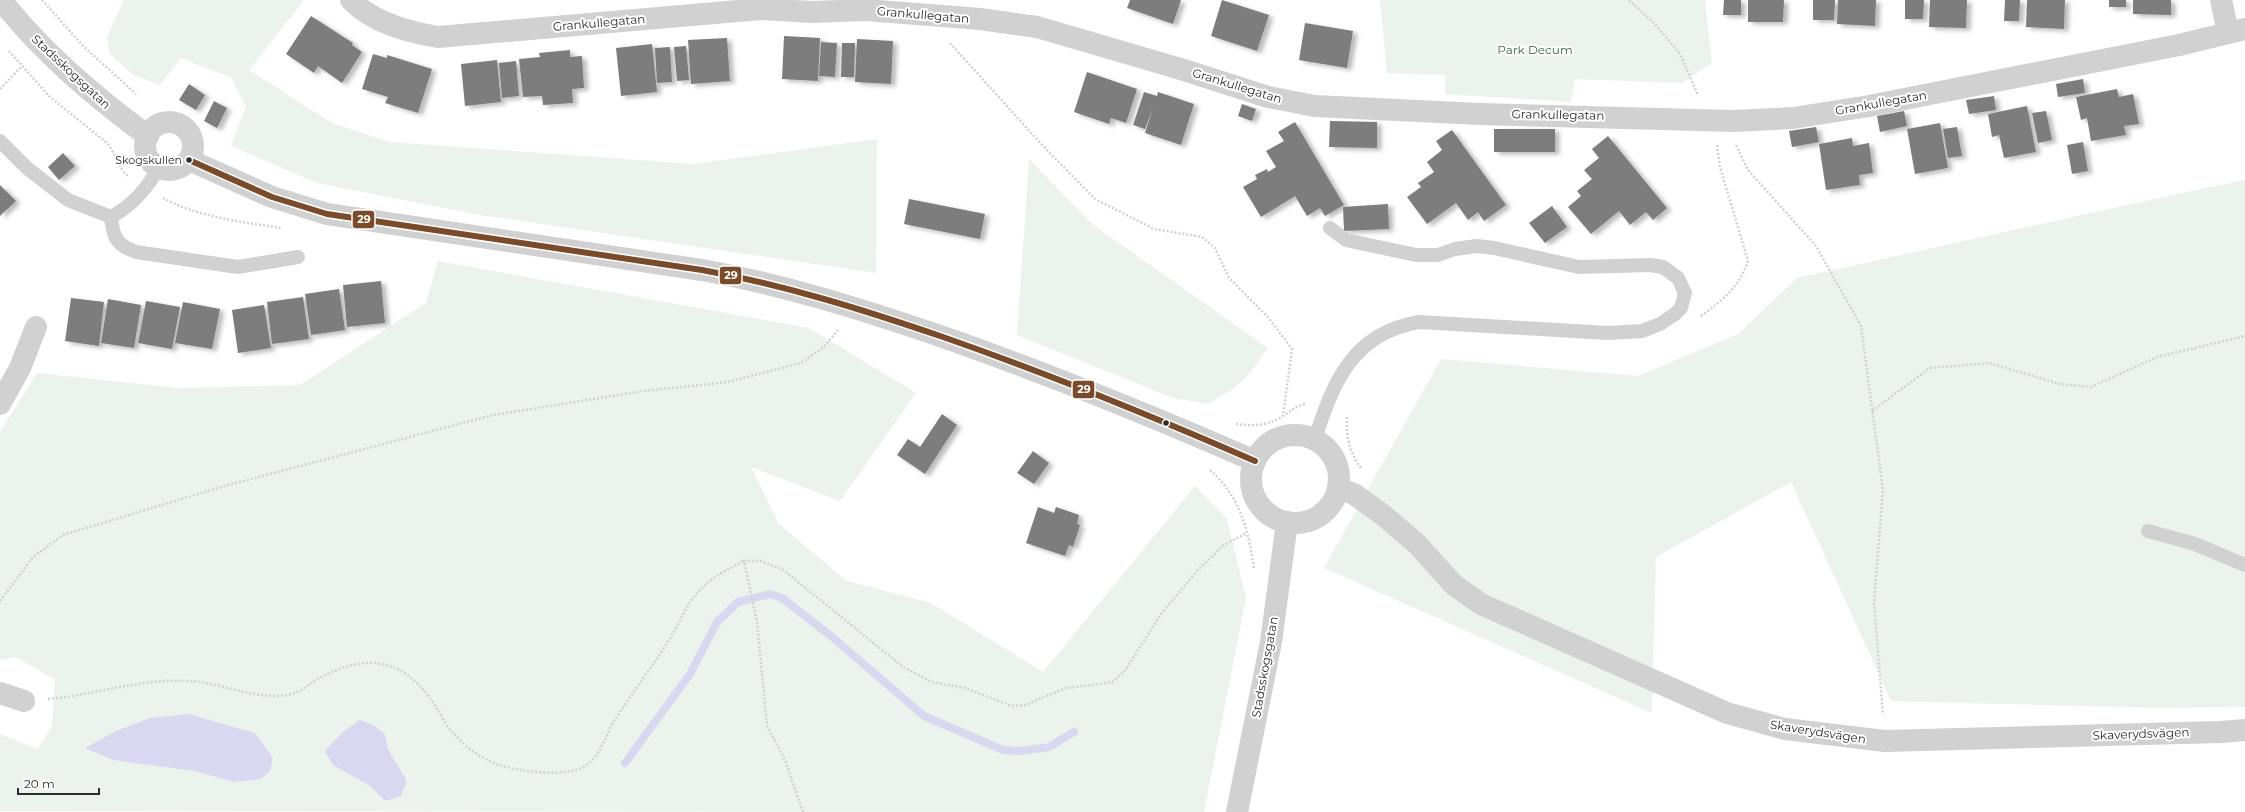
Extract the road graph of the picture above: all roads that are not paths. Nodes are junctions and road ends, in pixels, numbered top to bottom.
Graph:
1 (1, 0) edge
2 (350, 0) edge
3 (2221, 0) edge
4 (2237, 30) edge
5 (148, 136) junction
6 (0, 141) edge
7 (189, 160) junction
8 (158, 167) junction
9 (111, 216) junction
10 (1330, 228) dead end
11 (298, 257) dead end
12 (36, 327) dead end
13 (0, 404) edge
14 (1314, 439) junction
15 (1255, 461) junction
16 (1338, 488) junction
17 (1287, 522) junction
18 (2148, 531) dead end
19 (2245, 565) edge
20 (0, 693) edge
21 (24, 701) road end
22 (2245, 730) edge
23 (1237, 812) edge

1 - 5 street, Stadsskogsgatan
2 - 4 street, Grankullegatan
3 - 4 street, Grankullegatan
5 - 7 street
5 - 8 street
6 - 9 lane
7 - 8 street
7 - 15 street
8 - 9 lane
9 - 11 lane
10 - 14 lane
12 - 13 street
14 - 15 street
14 - 16 street
15 - 17 street
16 - 17 street
16 - 22 street, Skaverydsvägen
17 - 23 street, Stadsskogsgatan
18 - 19 lane
20 - 21 street

